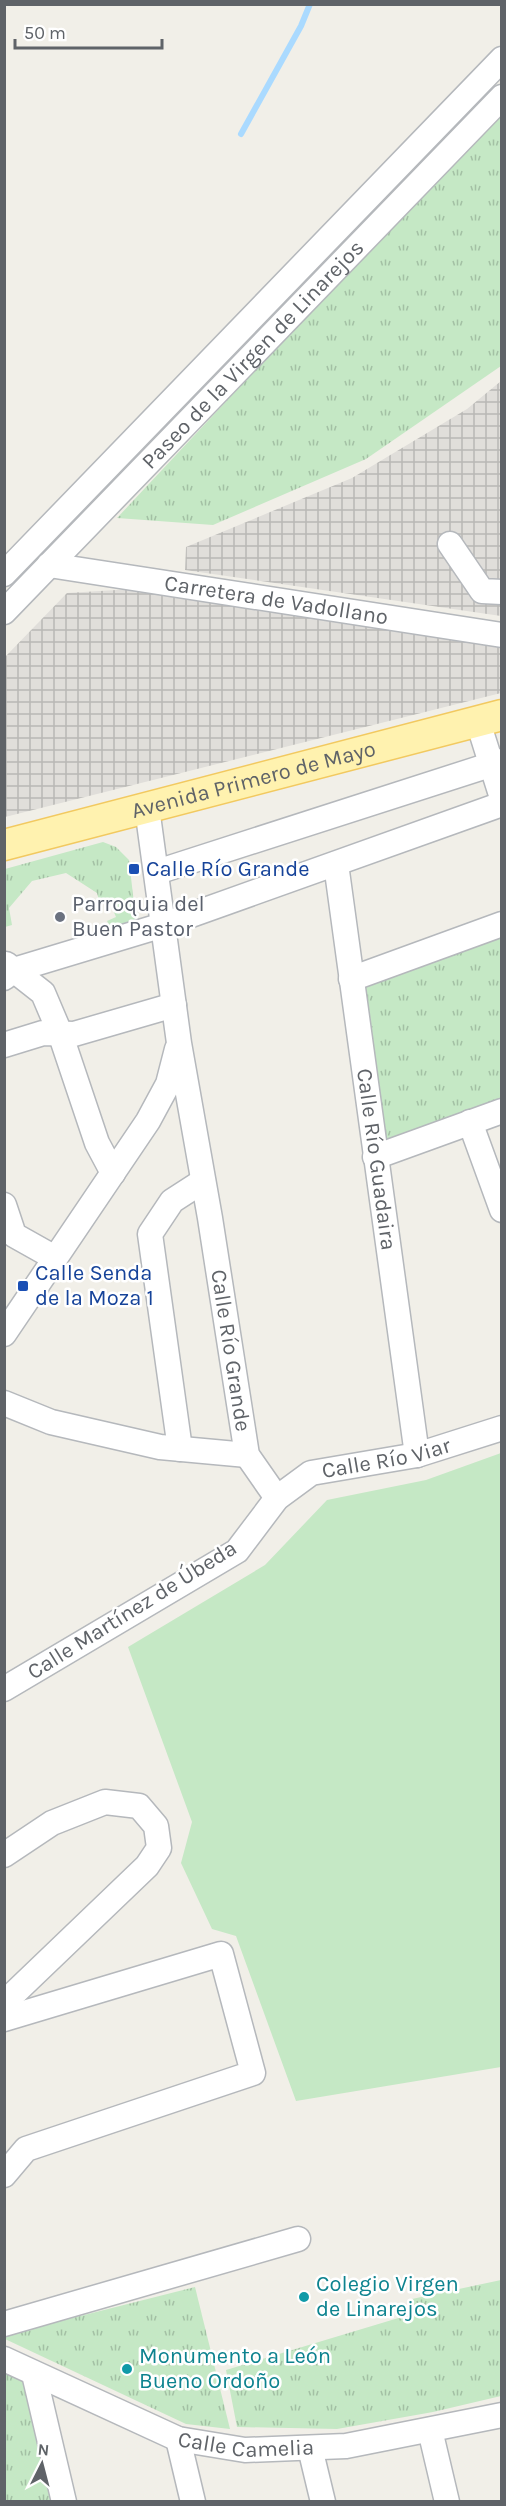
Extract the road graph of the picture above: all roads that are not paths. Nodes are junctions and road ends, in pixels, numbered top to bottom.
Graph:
1 (501, 59) edge
2 (501, 97) edge
3 (450, 544) dead end
4 (49, 565) junction
5 (5, 574) edge
6 (32, 584) junction
7 (501, 592) edge
8 (4, 612) edge
9 (501, 635) edge
10 (490, 718) edge
11 (496, 762) edge
12 (501, 798) edge
13 (501, 804) edge
14 (147, 807) junction
15 (4, 844) edge
16 (336, 864) junction
17 (157, 872) junction
18 (501, 924) edge
19 (162, 925) junction
20 (8, 970) edge
21 (351, 979) junction
22 (174, 1005) junction
23 (60, 1033) junction
24 (179, 1043) junction
25 (4, 1045) edge
26 (501, 1111) edge
27 (148, 1121) junction
28 (470, 1122) junction
29 (193, 1124) junction
30 (375, 1157) junction
31 (113, 1173) junction
32 (203, 1181) junction
33 (4, 1205) edge
34 (501, 1210) edge
35 (55, 1258) junction
36 (4, 1334) edge
37 (4, 1403) edge
38 (501, 1428) edge
39 (180, 1449) junction
40 (247, 1455) junction
41 (417, 1455) junction
42 (277, 1498) junction
43 (4, 1689) edge
44 (4, 1855) edge
45 (4, 2003) edge
46 (4, 2019) edge
47 (4, 2175) edge
48 (298, 2239) dead end
49 (4, 2324) edge
50 (4, 2359) edge
51 (34, 2374) junction
52 (501, 2415) edge
53 (430, 2430) junction
54 (178, 2439) junction
55 (310, 2448) junction
56 (64, 2502) edge
57 (193, 2502) edge
58 (323, 2502) edge
59 (447, 2502) edge

1 - 5 street, Paseo de la Virgen de Linarejos
2 - 4 street, Paseo de la Virgen de Linarejos
3 - 7 street
4 - 6 street, Paseo de la Virgen de Linarejos
4 - 9 street, Carretera de Vadollano
5 - 6 street
6 - 8 street, Paseo de la Virgen de Linarejos
10 - 11 street
10 - 14 main road, Avenida Primero de Mayo
11 - 12 street
11 - 17 street
13 - 16 street
14 - 15 main road, Avenida Primero de Mayo
14 - 17 street, Calle Río Grande
16 - 19 street
16 - 21 street, Calle Río Guadaira
17 - 19 street, Calle Río Grande
18 - 21 street
19 - 20 street
19 - 22 street, Calle Río Grande
20 - 23 street
21 - 30 street, Calle Río Guadaira
22 - 23 street
22 - 24 street, Calle Río Grande
23 - 25 street
23 - 31 street
24 - 27 street
24 - 29 street, Calle Río Grande
26 - 28 street
27 - 29 street
27 - 31 street
28 - 30 street
28 - 34 street
29 - 32 street, Calle Río Grande
30 - 41 street, Calle Río Guadaira
31 - 35 street
32 - 39 street
32 - 40 street, Calle Río Grande
33 - 35 street
35 - 36 street
37 - 39 street
38 - 41 street, Calle Río Viar
39 - 40 street
40 - 42 street, Calle Río Grande
41 - 42 street, Calle Río Viar
42 - 43 street, Calle Martínez de Úbeda
44 - 45 street
46 - 47 street
48 - 49 street
50 - 51 street, Calle Camelia
51 - 54 street, Calle Camelia
51 - 56 street
52 - 53 street, Calle Camelia
53 - 55 street, Calle Camelia
53 - 59 street
54 - 55 street, Calle Camelia
54 - 57 street
55 - 58 street

